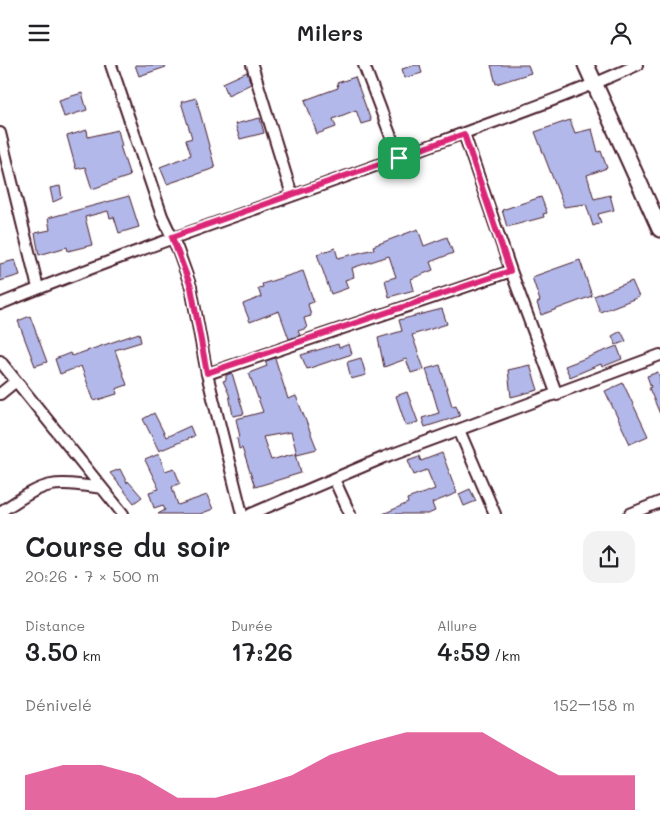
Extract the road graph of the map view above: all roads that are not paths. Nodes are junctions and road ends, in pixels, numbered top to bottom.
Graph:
1 (111, 65) edge
2 (252, 65) edge
3 (364, 65) edge
4 (586, 65) edge
5 (637, 65) edge
6 (595, 84) junction
7 (0, 133) edge
8 (464, 134) junction
9 (399, 158) junction
10 (292, 195) junction
11 (656, 211) edge
12 (660, 229) edge
13 (172, 237) junction
14 (510, 271) junction
15 (38, 288) junction
16 (0, 304) edge
17 (660, 355) edge
18 (0, 361) edge
19 (207, 373) junction
20 (16, 381) junction
21 (0, 394) edge
22 (557, 395) junction
23 (459, 430) junction
24 (334, 479) junction
25 (102, 488) junction
26 (660, 503) edge
27 (0, 512) edge
28 (123, 514) edge
29 (242, 514) edge
30 (251, 514) edge
31 (350, 514) edge
32 (496, 514) edge
33 (630, 514) edge

1 - 13 street
2 - 10 street
3 - 9 street
4 - 6 main road
5 - 6 street
6 - 8 street
6 - 11 main road
7 - 15 street
8 - 9 street
8 - 14 street
9 - 10 street
10 - 13 street
11 - 12 main road
13 - 15 street
13 - 19 street
14 - 19 street
14 - 22 street
15 - 16 street
17 - 22 street
18 - 20 street
19 - 29 street
20 - 21 street
20 - 25 street
22 - 23 street
23 - 24 street
23 - 32 street
24 - 30 street
24 - 31 street
25 - 27 street
25 - 28 street
26 - 33 street

